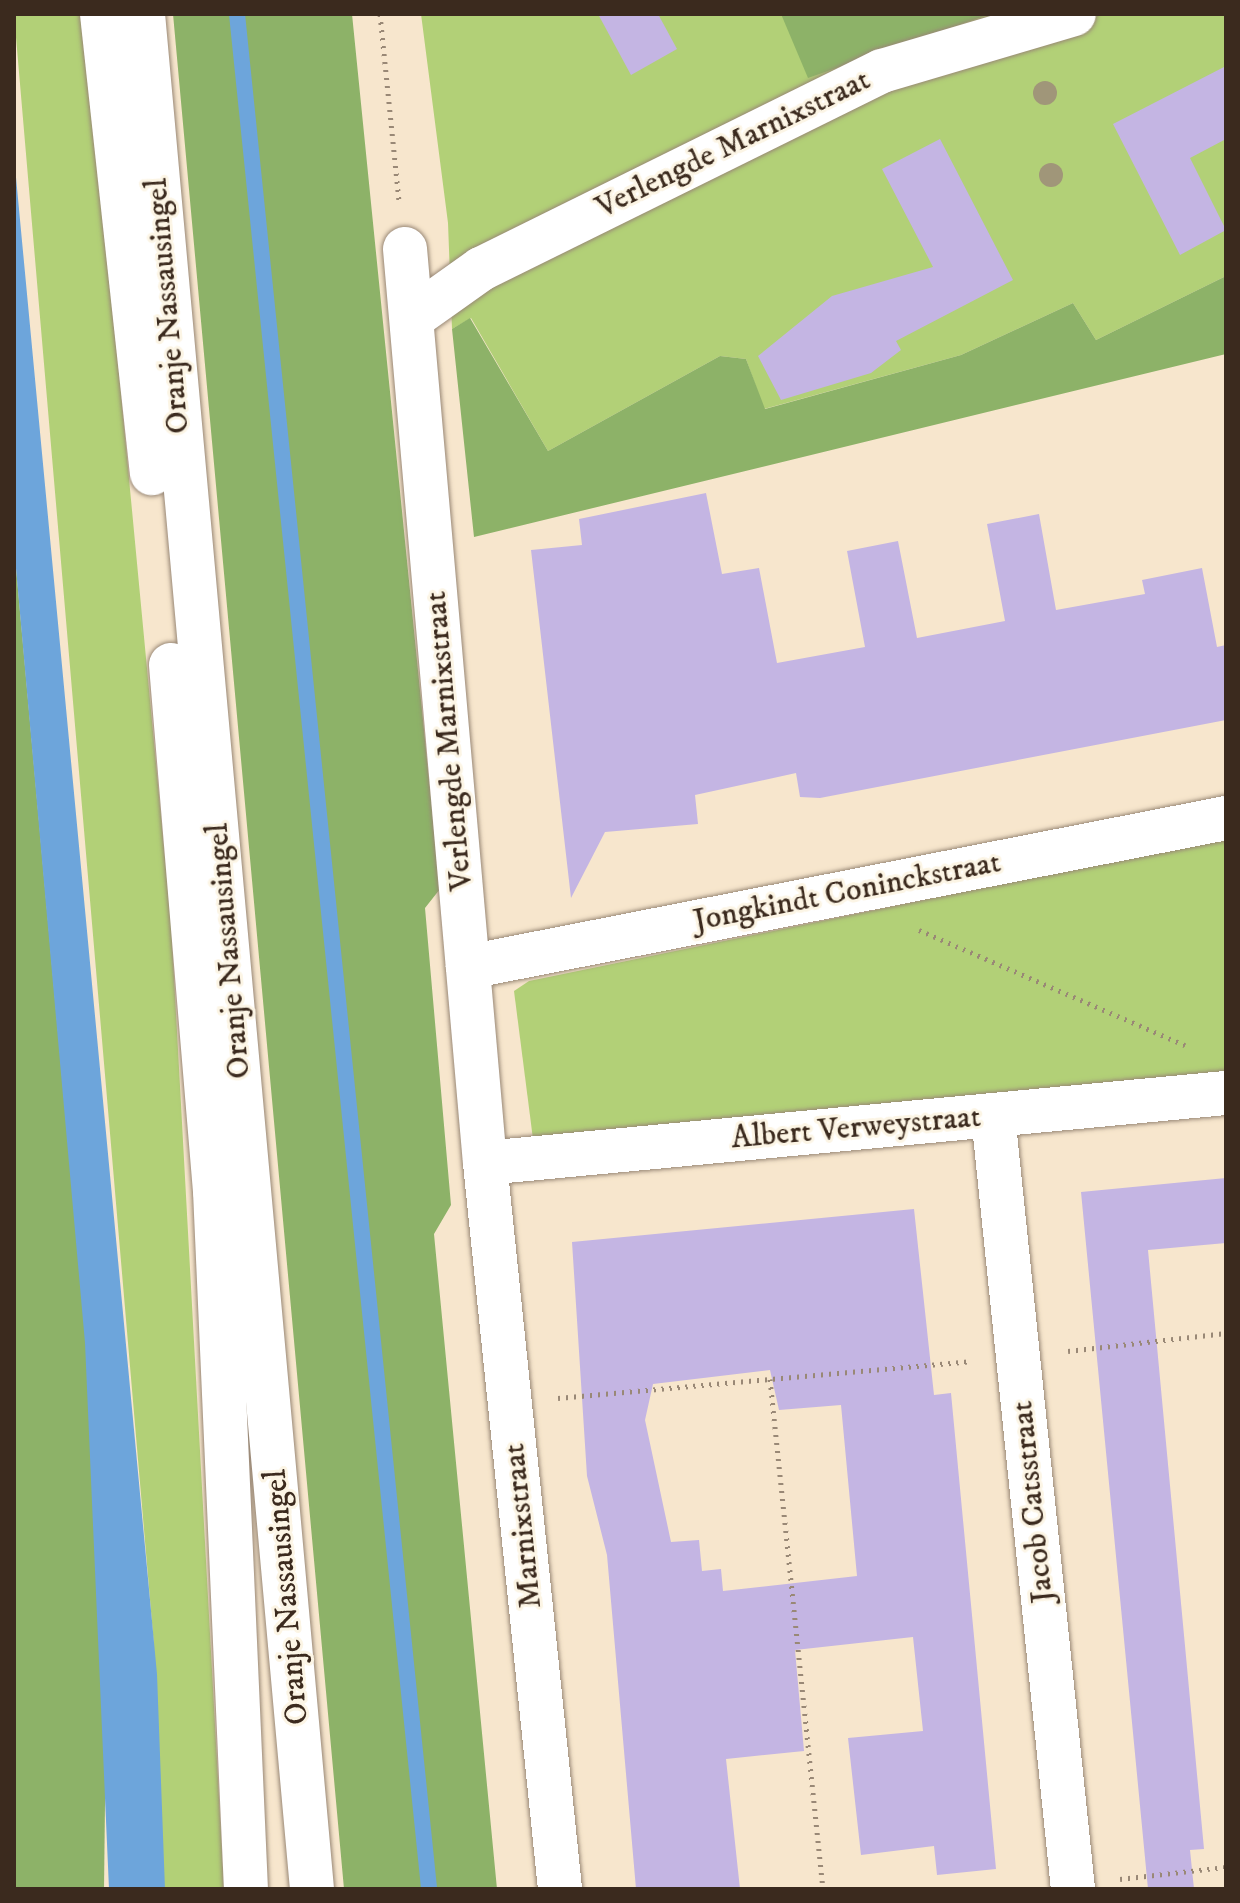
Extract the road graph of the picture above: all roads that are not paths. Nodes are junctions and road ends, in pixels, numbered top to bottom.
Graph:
1 (102, 14) edge
2 (143, 14) edge
3 (1074, 14) edge
4 (405, 249) road end
5 (412, 318) junction
6 (1226, 818) edge
7 (468, 967) junction
8 (1226, 1093) edge
9 (993, 1115) junction
10 (485, 1163) junction
11 (1072, 1886) edge
12 (246, 1889) edge
13 (312, 1889) edge
14 (560, 1889) edge

1 - 12 street, Oranje Nassausingel
2 - 13 street, Oranje Nassausingel
3 - 5 street, Verlengde Marnixstraat
4 - 5 street, Verlengde Marnixstraat
5 - 7 street, Verlengde Marnixstraat
6 - 7 street, Jongkindt Coninckstraat
7 - 10 street, Verlengde Marnixstraat
8 - 9 street, Albert Verweystraat
9 - 10 street, Albert Verweystraat
9 - 11 street, Jacob Catsstraat
10 - 14 street, Marnixstraat

